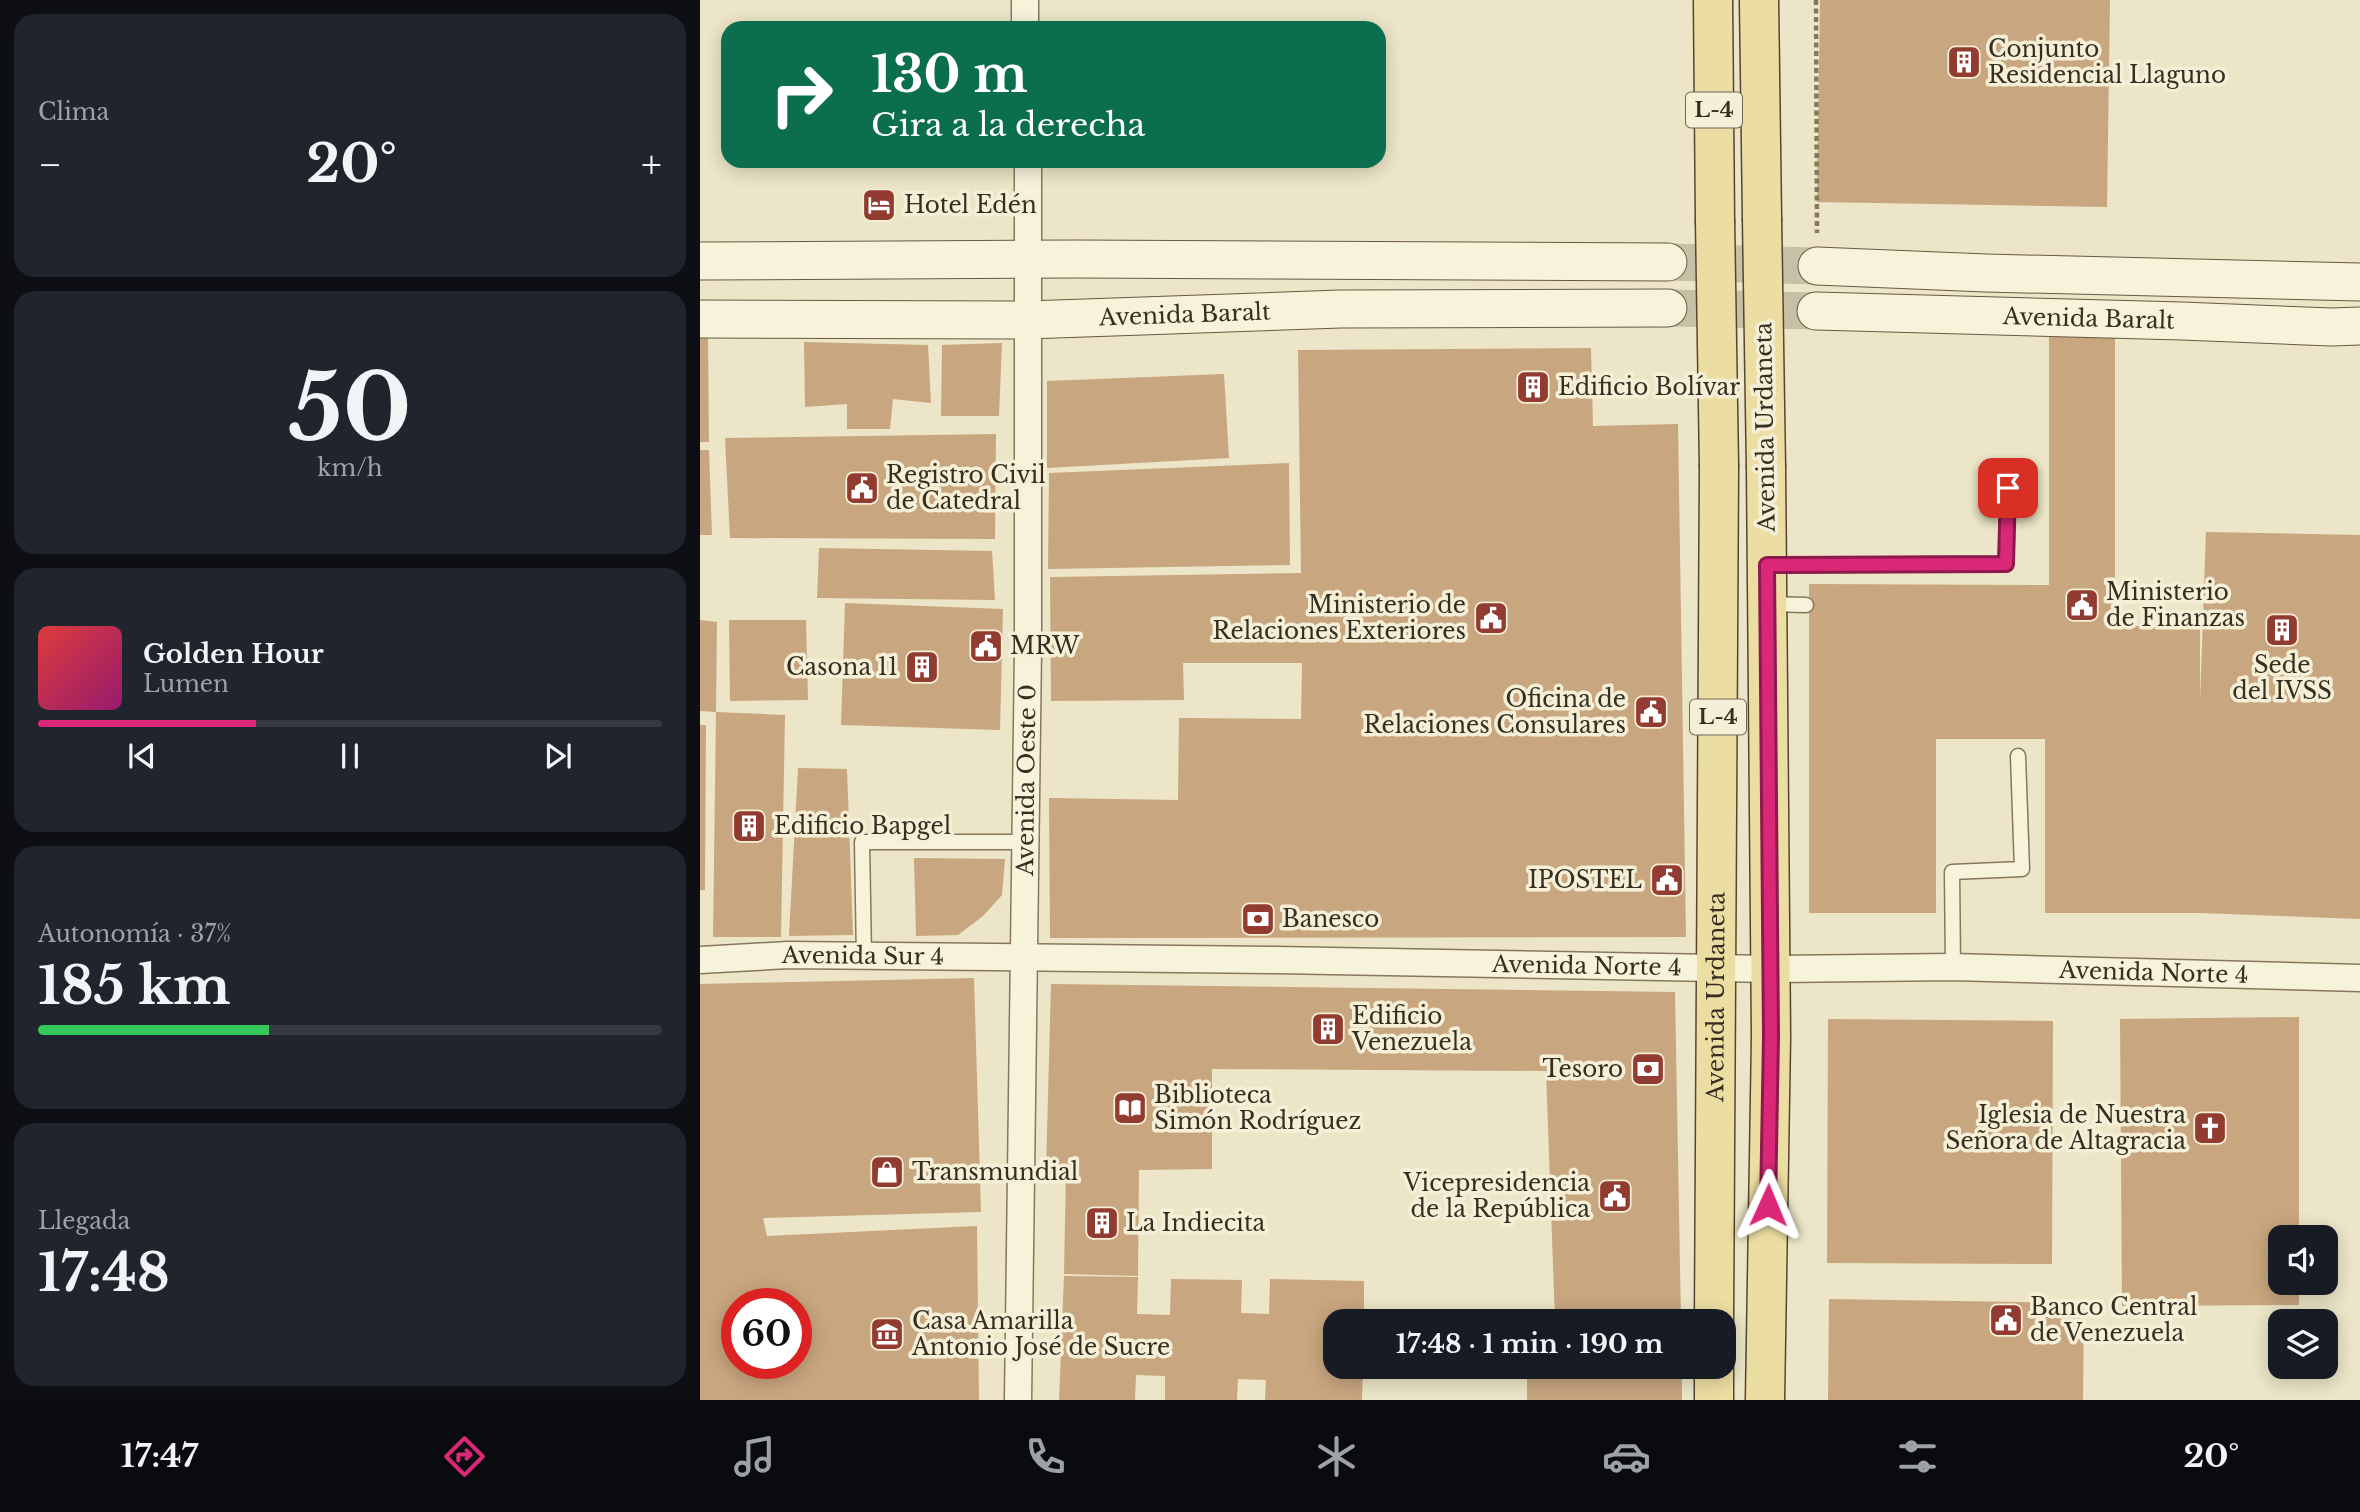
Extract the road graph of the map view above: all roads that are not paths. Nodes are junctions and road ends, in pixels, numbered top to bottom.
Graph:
1 (1025, 0) edge
2 (1713, 0) edge
3 (1759, 0) edge
4 (1025, 21) edge
5 (1028, 168) edge
6 (1029, 259) junction
7 (700, 261) edge
8 (1668, 262) tunnel mouth
9 (1816, 265) tunnel mouth
10 (2360, 282) edge
11 (1668, 308) tunnel mouth
12 (1816, 311) tunnel mouth
13 (700, 319) edge
14 (1027, 320) junction
15 (2360, 326) edge
16 (2008, 488) dead end
17 (1767, 565) junction
18 (1768, 604) junction
19 (1806, 605) dead end
20 (2018, 756) dead end
21 (1026, 842) junction
22 (864, 957) junction
23 (1024, 958) junction
24 (700, 960) edge
25 (1954, 967) junction
26 (1718, 968) junction
27 (1769, 969) junction
28 (2360, 978) edge
29 (1714, 1309) edge
30 (1714, 1379) edge
31 (1018, 1400) edge
32 (1714, 1400) edge
33 (1765, 1400) edge

1 - 4 street
2 - 26 main road, Avenida Urdaneta / L-4, bridge
3 - 17 main road, Avenida Urdaneta / L-4, bridge
5 - 6 street, Avenida Oeste 0
6 - 7 main road
6 - 8 main road
6 - 14 street, Avenida Oeste 0
9 - 10 main road, Avenida Baralt
11 - 14 main road, Avenida Baralt
12 - 15 main road, Avenida Baralt
13 - 14 main road, Avenida Baralt
14 - 21 street, Avenida Oeste 0
16 - 17 lane
17 - 18 main road, Avenida Urdaneta / L-4
18 - 19 lane
18 - 27 main road, Avenida Urdaneta / L-4
20 - 25 lane
21 - 22 lane
21 - 23 street, Avenida Oeste 0
22 - 23 street, Avenida Sur 4
22 - 24 street, Avenida Sur 4
23 - 26 street, Avenida Norte 4
23 - 31 street, Avenida Oeste 0
25 - 27 street, Avenida Norte 4
25 - 28 street, Avenida Norte 4
26 - 27 street, Avenida Norte 4
26 - 29 main road, Avenida Urdaneta / L-4
27 - 33 main road, Avenida Urdaneta / L-4
30 - 32 main road

